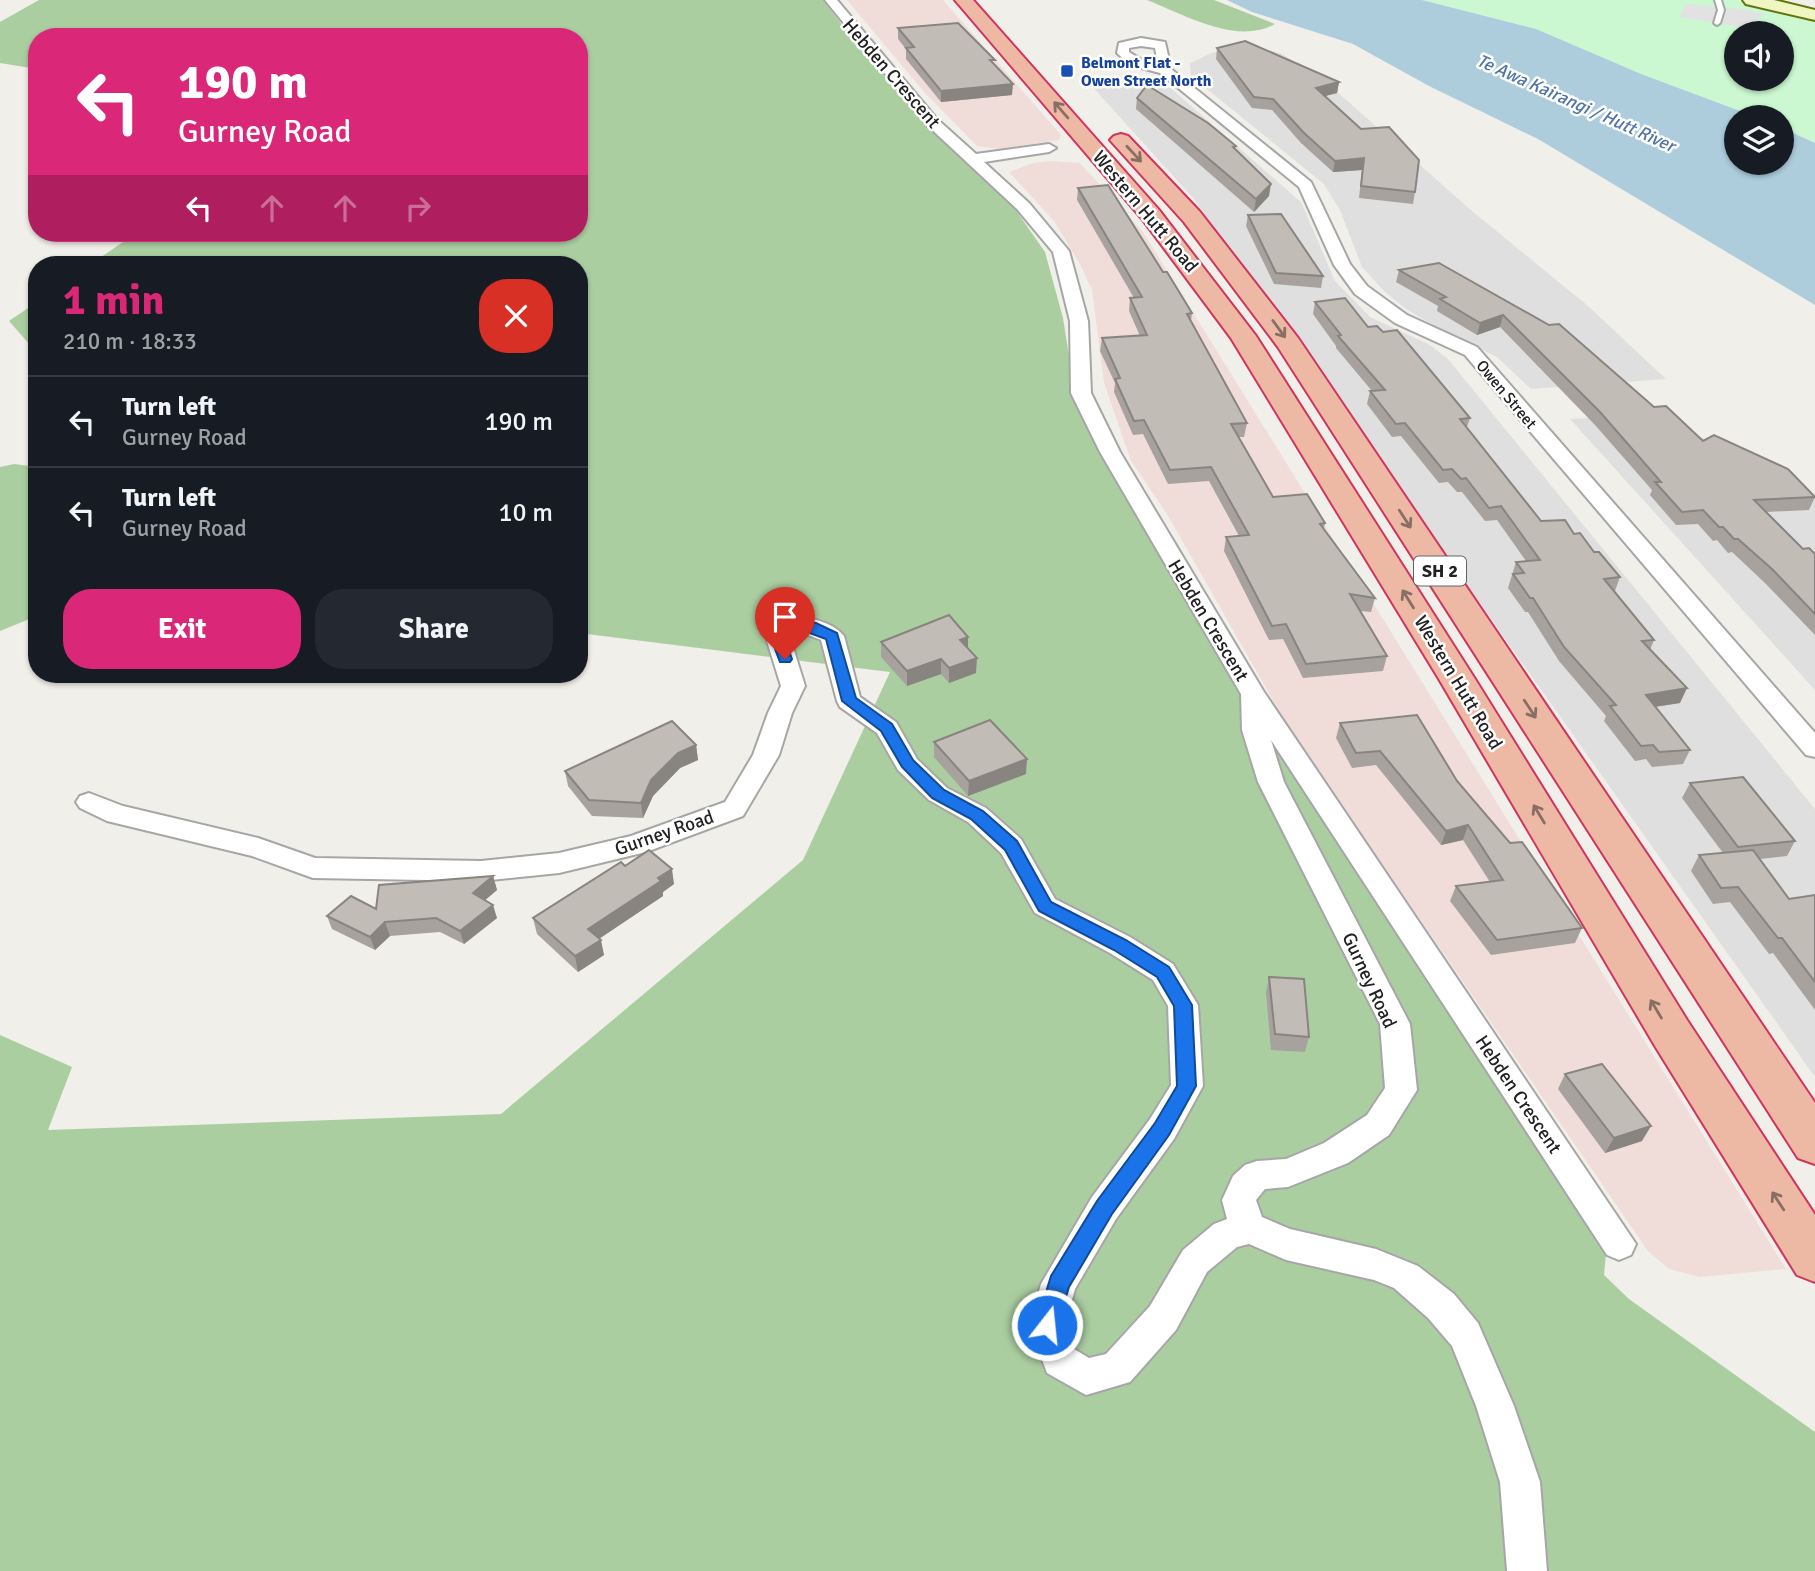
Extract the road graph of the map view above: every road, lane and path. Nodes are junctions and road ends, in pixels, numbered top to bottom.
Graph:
1 (831, 0) edge
2 (964, 0) edge
3 (1717, 0) edge
4 (1752, 0) edge
5 (1815, 15) edge
6 (1717, 23) dead end
7 (1021, 32) dead end
8 (1171, 74) dead end
9 (1049, 148) dead end
10 (975, 159) junction
11 (1254, 694) junction
12 (1815, 749) edge
13 (89, 802) dead end
14 (1815, 1143) edge
15 (1250, 1228) junction
16 (1619, 1244) dead end
17 (1815, 1259) edge
18 (1527, 1571) edge

1 - 10 street, Hebden Crescent
17 -> 2 highway, Western Hutt Road / SH 2
3 - 6 lane
4 - 5 main road
7 -> 14 highway, Western Hutt Road / SH 2
8 - 12 street, Owen Street
9 - 10 street
10 - 11 street, Hebden Crescent
11 - 15 street, Gurney Road
11 - 16 street, Hebden Crescent
13 - 15 street, Gurney Road
15 - 18 street

